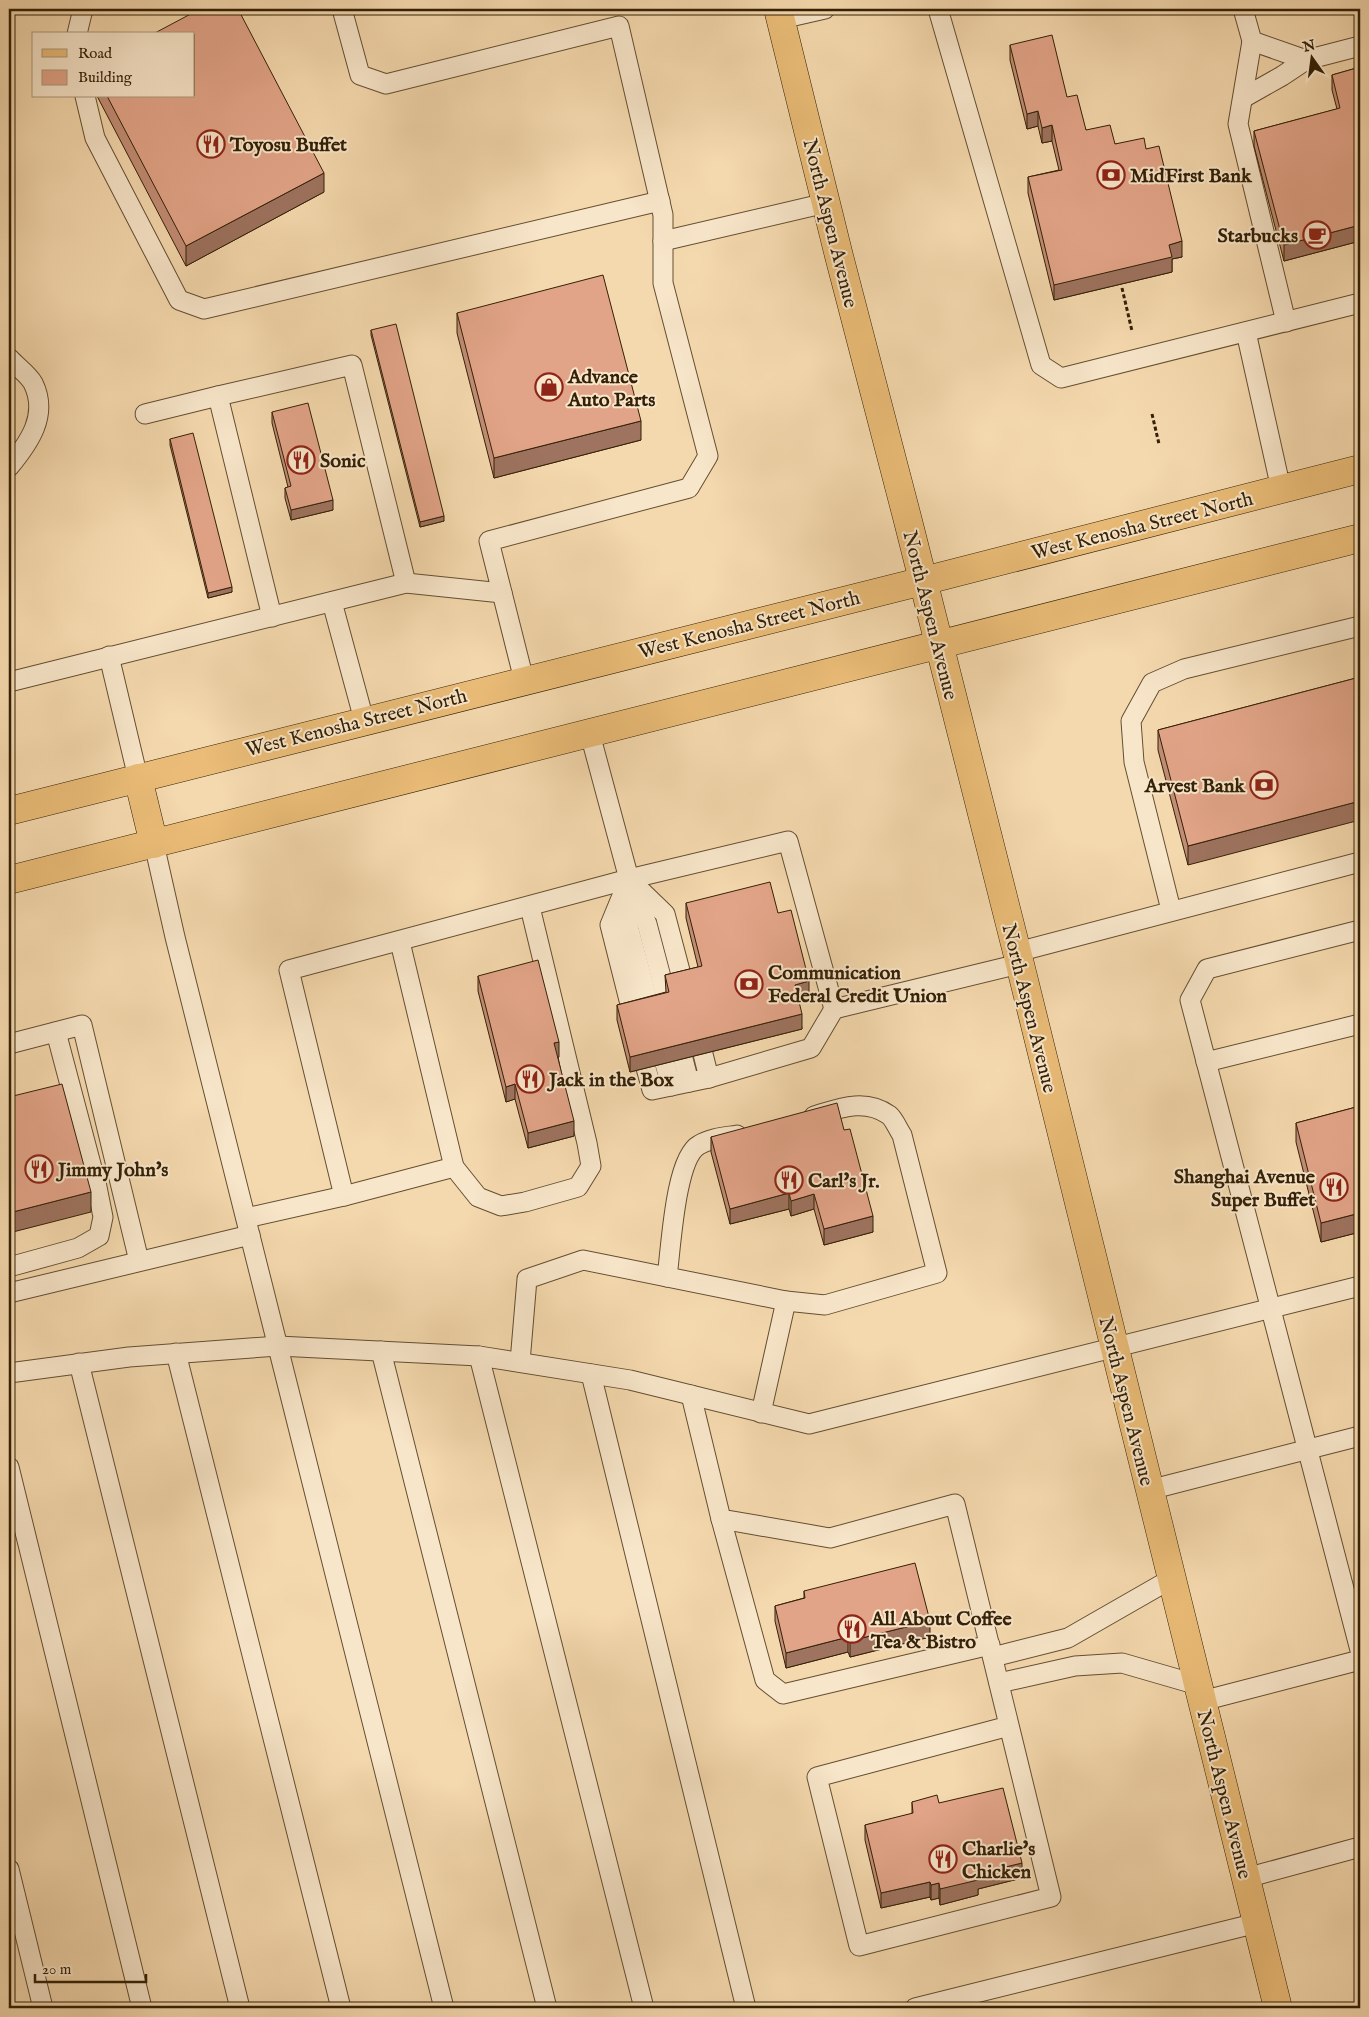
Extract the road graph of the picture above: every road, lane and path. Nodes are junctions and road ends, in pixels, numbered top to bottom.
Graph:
1 (83, 9) edge
2 (342, 9) edge
3 (825, 9) edge
4 (938, 9) edge
5 (1243, 9) edge
6 (780, 14) edge
7 (617, 18) edge
8 (77, 32) edge
9 (1252, 41) junction
10 (1360, 46) edge
11 (1306, 60) junction
12 (85, 98) edge
13 (1242, 98) junction
14 (660, 201) junction
15 (826, 203) junction
16 (663, 242) junction
17 (1122, 288) edge
18 (1360, 303) edge
19 (1286, 322) junction
20 (1132, 332) dead end
21 (1246, 332) junction
22 (9, 358) edge
23 (218, 396) junction
24 (145, 414) dead end
25 (1152, 414) dead end
26 (1158, 444) dead end
27 (9, 467) edge
28 (1360, 469) edge
29 (1281, 489) junction
30 (1360, 538) edge
31 (923, 581) junction
32 (406, 583) junction
33 (502, 593) junction
34 (332, 602) junction
35 (272, 617) junction
36 (1360, 626) edge
37 (939, 646) junction
38 (109, 656) junction
39 (524, 680) junction
40 (9, 682) edge
41 (364, 720) junction
42 (590, 734) junction
43 (138, 778) junction
44 (9, 810) edge
45 (154, 844) junction
46 (1360, 862) edge
47 (629, 879) junction
48 (9, 880) edge
49 (530, 907) junction
50 (1171, 910) junction
51 (1360, 930) edge
52 (400, 942) junction
53 (1018, 958) junction
54 (684, 986) edge
55 (834, 1010) junction
56 (1360, 1024) edge
57 (56, 1032) junction
58 (9, 1044) edge
59 (703, 1054) edge
60 (674, 1061) edge
61 (1206, 1062) junction
62 (646, 1068) edge
63 (709, 1078) junction
64 (680, 1084) junction
65 (793, 1122) edge
66 (754, 1131) edge
67 (454, 1167) junction
68 (344, 1196) junction
69 (248, 1227) junction
70 (139, 1261) junction
71 (9, 1267) edge
72 (667, 1277) junction
73 (1360, 1286) edge
74 (9, 1293) edge
75 (786, 1301) junction
76 (1270, 1308) junction
77 (278, 1346) junction
78 (1114, 1347) junction
79 (381, 1351) junction
80 (176, 1353) junction
81 (479, 1356) junction
82 (520, 1362) junction
83 (79, 1363) junction
84 (9, 1372) edge
85 (590, 1374) junction
86 (692, 1396) junction
87 (761, 1413) junction
88 (1360, 1436) edge
89 (1307, 1449) junction
90 (9, 1467) edge
91 (1149, 1490) junction
92 (721, 1519) junction
93 (1171, 1579) junction
94 (1360, 1650) edge
95 (991, 1651) junction
96 (1360, 1660) edge
97 (999, 1683) junction
98 (1200, 1693) junction
99 (1009, 1726) junction
100 (1360, 1847) edge
101 (9, 1869) edge
102 (1246, 1878) junction
103 (1257, 1923) junction
104 (43, 2008) edge
105 (142, 2008) edge
106 (240, 2008) edge
107 (341, 2008) edge
108 (444, 2008) edge
109 (547, 2008) edge
110 (644, 2008) edge
111 (746, 2008) edge
112 (915, 2008) edge
113 (1278, 2008) edge

1 - 8 lane
2 - 7 lane
3 - 6 lane
4 - 21 lane
5 - 9 lane
6 - 15 main road, North Aspen Avenue
7 - 14 lane
9 - 11 lane
9 - 13 lane
10 - 11 lane
11 - 13 lane
12 - 14 lane
13 - 19 lane
14 - 16 lane
15 - 16 lane
15 - 31 main road, North Aspen Avenue
16 - 33 lane
17 - 20 path
18 - 19 lane
19 - 21 lane
21 - 29 lane
22 - 27 lane
23 - 24 lane
23 - 32 lane
23 - 35 lane
25 - 26 path
28 - 29 main road, West Kenosha Street North
29 - 31 main road, West Kenosha Street North
30 - 37 main road
31 - 37 main road, North Aspen Avenue
31 - 39 main road, West Kenosha Street North
32 - 33 lane
32 - 34 lane
33 - 39 lane
34 - 35 lane
34 - 41 lane
35 - 38 lane
36 - 50 lane
37 - 42 main road
37 - 53 main road, North Aspen Avenue
38 - 40 lane
38 - 43 lane
39 - 41 main road, West Kenosha Street North
41 - 43 main road, West Kenosha Street North
42 - 45 main road
42 - 47 lane
43 - 44 main road, West Kenosha Street North
43 - 45 main road
45 - 48 main road
45 - 69 lane
46 - 50 lane
47 - 47 lane
47 - 49 lane
47 - 54 lane
47 - 55 lane
49 - 52 lane
49 - 67 lane
50 - 53 lane
51 - 61 lane
52 - 67 lane
52 - 68 lane
53 - 55 lane
53 - 78 main road, North Aspen Avenue
55 - 63 lane
56 - 61 lane
57 - 58 lane
57 - 70 lane
57 - 71 lane
59 - 63 lane
60 - 64 lane
61 - 76 lane
62 - 64 lane
63 - 64 lane
65 - 75 lane
66 - 72 lane
67 - 68 lane
68 - 69 lane
69 - 70 lane
69 - 77 lane
70 - 74 lane
72 - 75 lane
72 - 82 lane
73 - 76 lane
75 - 87 lane
76 - 78 lane
76 - 89 lane
77 - 79 lane
77 - 80 lane
77 - 108 lane
78 - 87 lane
78 - 91 main road, North Aspen Avenue
79 - 81 lane
79 - 109 lane
80 - 83 lane
80 - 107 lane
81 - 82 lane
81 - 110 lane
82 - 85 lane
83 - 84 lane
83 - 106 lane
85 - 86 lane
85 - 111 lane
86 - 87 lane
86 - 92 lane
88 - 89 lane
89 - 91 lane
89 - 94 lane
90 - 105 lane
91 - 93 main road, North Aspen Avenue
92 - 95 lane
92 - 95 lane
93 - 95 lane
93 - 98 main road, North Aspen Avenue
95 - 97 lane
96 - 98 lane
97 - 98 lane
97 - 99 lane
98 - 102 main road, North Aspen Avenue
99 - 99 lane
100 - 102 lane
101 - 104 lane
102 - 103 main road, North Aspen Avenue
103 - 112 lane
103 - 113 main road, North Aspen Avenue

